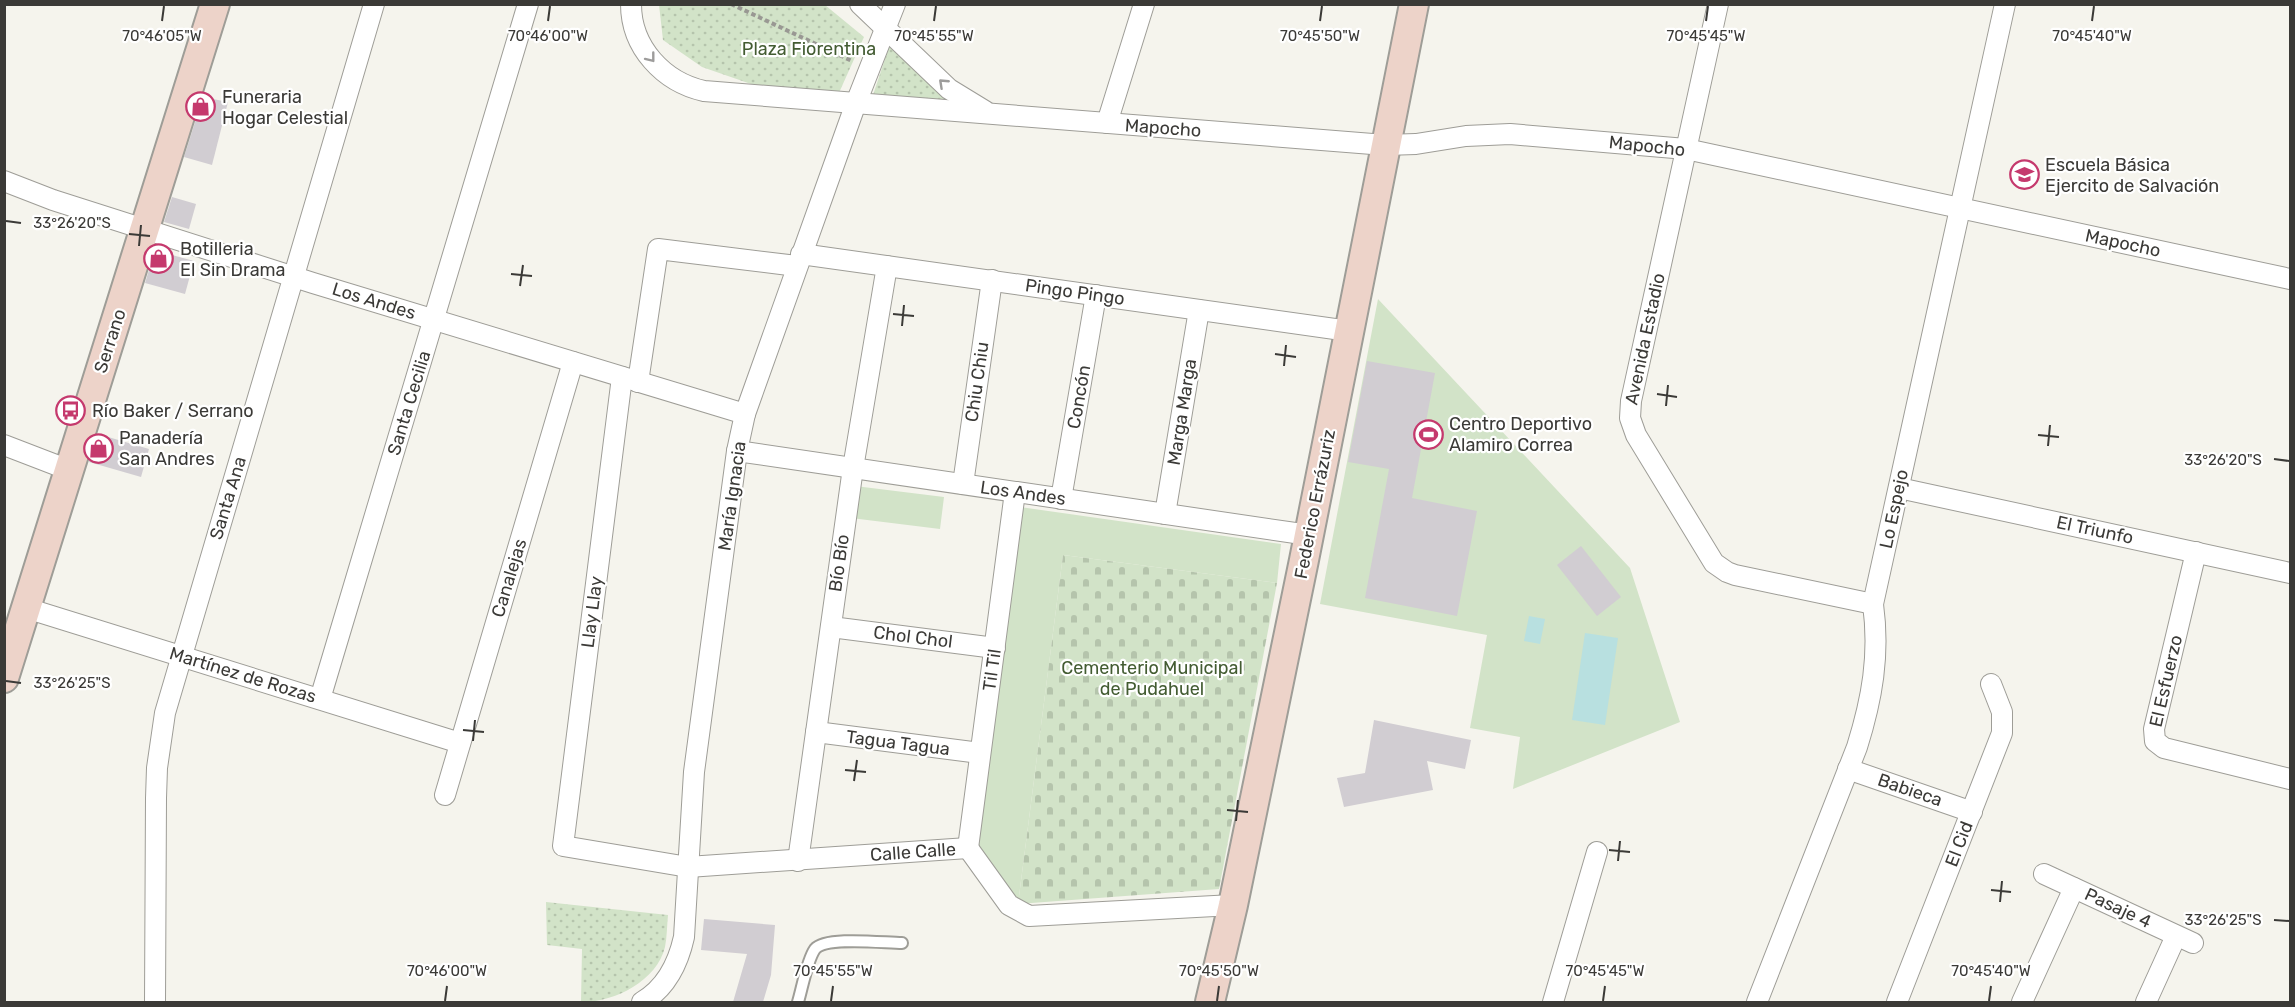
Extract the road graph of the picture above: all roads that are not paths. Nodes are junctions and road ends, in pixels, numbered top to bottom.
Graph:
1 (215, 4) edge
2 (374, 4) edge
3 (528, 4) edge
4 (631, 4) edge
5 (860, 4) edge
6 (895, 4) edge
7 (1144, 4) edge
8 (1414, 4) edge
9 (1718, 4) edge
10 (2005, 4) edge
11 (885, 28) junction
12 (856, 103) junction
13 (992, 114) junction
14 (1107, 123) junction
15 (1385, 145) junction
16 (1686, 149) junction
17 (4, 181) edge
18 (1960, 208) junction
19 (146, 230) junction
20 (658, 249) joint
21 (799, 260) junction
22 (887, 266) junction
23 (293, 276) junction
24 (2290, 279) edge
25 (992, 280) junction
26 (1096, 295) junction
27 (1199, 310) junction
28 (434, 320) junction
29 (1349, 331) junction
30 (573, 362) junction
31 (630, 379) junction
32 (745, 414) junction
33 (4, 445) edge
34 (737, 451) junction
35 (852, 468) junction
36 (69, 470) junction
37 (963, 484) junction
38 (1899, 488) junction
39 (1015, 492) junction
40 (1061, 499) junction
41 (1165, 514) junction
42 (1309, 535) junction
43 (2196, 552) junction
44 (2290, 573) edge
45 (1873, 604) junction
46 (26, 608) junction
47 (831, 627) junction
48 (995, 648) junction
49 (181, 656) junction
50 (4, 678) edge
51 (1991, 684) dead end
52 (320, 699) junction
53 (816, 732) junction
54 (460, 742) junction
55 (980, 753) junction
56 (1848, 769) junction
57 (2290, 778) edge
58 (445, 795) dead end
59 (1972, 812) junction
60 (563, 846) joint
61 (968, 848) junction
62 (1597, 852) dead end
63 (798, 861) junction
64 (688, 867) junction
65 (2044, 874) dead end
66 (2074, 888) junction
67 (1233, 905) junction
68 (902, 944) dead end
69 (646, 1001) edge
70 (155, 1002) edge
71 (798, 1002) edge
72 (1210, 1002) edge
73 (1553, 1002) edge
74 (1757, 1002) edge
75 (1897, 1002) edge
76 (2022, 1002) edge
77 (2146, 1002) edge

1 - 19 street, Serrano
2 - 23 street, Santa Ana
3 - 28 street, Santa Cecilia
4 -> 12 street, Mapocho
5 - 11 street, Mapocho
6 - 11 street, María Ignacia
7 - 14 street
8 - 15 street, Federico Errázuriz
9 - 16 street, Avenida Estadio
10 - 18 street, Lo Espejo
11 - 12 street, María Ignacia
13 -> 11 street, Mapocho
12 - 13 street, Mapocho
12 - 21 street, María Ignacia
13 - 14 street, Mapocho
14 - 15 street, Mapocho
15 - 16 street, Mapocho
15 - 29 street, Federico Errázuriz
16 - 18 street, Mapocho
16 - 45 street, Avenida Estadio
17 - 19 street, Los Andes
18 - 24 street, Mapocho
18 - 38 street, Lo Espejo
19 - 23 street, Los Andes
19 - 36 street, Serrano
20 - 21 street, Pingo Pingo
20 - 31 street, Llay Llay
21 - 22 street, Pingo Pingo
21 - 32 street, María Ignacia
22 - 25 street, Pingo Pingo
22 - 35 street, Bío Bío
23 - 28 street, Los Andes
23 - 49 street, Santa Ana
25 - 26 street, Pingo Pingo
25 - 37 street, Chiu Chiu
26 - 27 street, Pingo Pingo
26 - 40 street, Concón
27 - 29 street, Pingo Pingo
27 - 41 street, Marga Marga
28 - 30 street, Los Andes
28 - 52 street, Santa Cecilia
29 - 42 street, Federico Errázuriz
30 - 31 street, Los Andes
30 - 54 street, Canalejas
31 - 32 street, Los Andes
31 - 60 street, Llay Llay
32 - 34 street, María Ignacia
33 - 36 street
34 - 35 street, Los Andes
34 - 64 street, María Ignacia
35 - 37 street, Los Andes
35 - 47 street, Bío Bío
36 - 46 street, Serrano
37 - 39 street, Los Andes
38 - 43 street, El Triunfo
38 - 45 street, Lo Espejo
39 - 40 street, Los Andes
39 - 48 street, Til Til
40 - 41 street, Los Andes
41 - 42 street, Los Andes
42 - 67 street, Federico Errázuriz
43 - 44 street, El Triunfo
43 - 57 street, El Esfuerzo
45 - 56 street, Lo Espejo
46 - 49 street, Martínez de Rozas
46 - 50 street, Serrano
47 - 48 street, Chol Chol
47 - 53 street, Bío Bío
48 - 55 street, Til Til
49 - 52 street, Martínez de Rozas
49 - 70 street, Santa Ana
51 - 59 street, El Cid
52 - 54 street, Martínez de Rozas
53 - 55 street, Tagua Tagua
53 - 63 street, Bío Bío
54 - 58 street, Canalejas
55 - 61 street, Til Til
56 - 59 street, Babieca
56 - 74 street, Lo Espejo
59 - 75 street, El Cid
60 - 64 street, Calle Calle
61 - 63 street, Calle Calle
61 - 67 street, Calle Calle
62 - 73 street
63 - 64 street, Calle Calle
64 - 69 street, María Ignacia
65 - 66 street, Pasaje 4
66 - 76 street
66 - 77 street, Pasaje 4
67 - 72 street, Federico Errázuriz
68 - 71 lane

